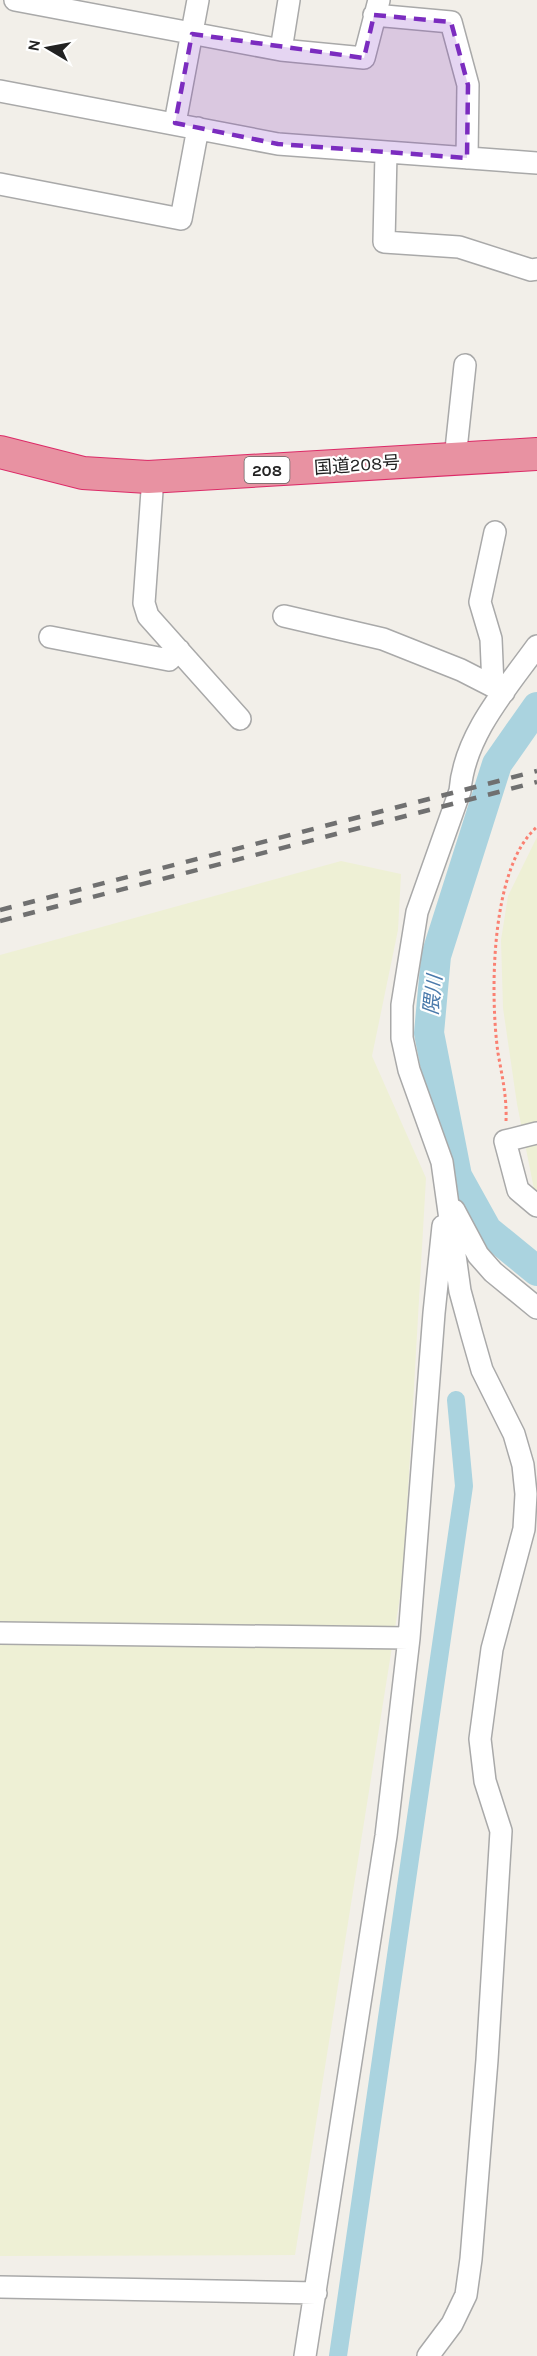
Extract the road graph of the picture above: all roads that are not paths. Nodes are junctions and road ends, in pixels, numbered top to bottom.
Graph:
1 (15, 0) edge
2 (198, 0) edge
3 (289, 0) edge
4 (70, 5) edge
5 (377, 8) edge
6 (192, 34) junction
7 (281, 50) junction
8 (0, 91) edge
9 (175, 123) junction
10 (198, 128) junction
11 (387, 153) junction
12 (467, 158) junction
13 (537, 163) edge
14 (0, 184) edge
15 (537, 269) edge
16 (465, 365) dead end
17 (0, 452) edge
18 (537, 454) edge
19 (455, 459) junction
20 (153, 477) junction
21 (495, 532) dead end
22 (284, 616) dead end
23 (50, 638) dead end
24 (537, 646) edge
25 (179, 650) junction
26 (498, 689) junction
27 (240, 719) dead end
28 (537, 1133) edge
29 (446, 1196) junction
30 (537, 1206) edge
31 (537, 1308) edge
32 (0, 1633) edge
33 (409, 1638) junction
34 (0, 2287) edge
35 (316, 2293) junction
36 (305, 2356) edge
37 (428, 2356) edge

1 - 4 street
2 - 6 street
3 - 7 street
4 - 6 street
5 - 7 street
5 - 12 street
6 - 7 street
6 - 9 street
8 - 9 street
9 - 10 street
10 - 11 street
10 - 14 street
11 - 12 street
11 - 15 street
12 - 13 street
16 - 19 street
17 - 20 highway, 国道208号 / 208
18 - 19 highway, 国道208号 / 208
19 - 20 highway, 国道208号 / 208
20 - 25 street
21 - 26 street
22 - 26 street
23 - 25 street
24 - 26 street
25 - 27 street
26 - 29 street
28 - 30 street
29 - 31 street
29 - 33 street
29 - 37 street
32 - 33 street
33 - 35 street
34 - 35 street
35 - 36 street

